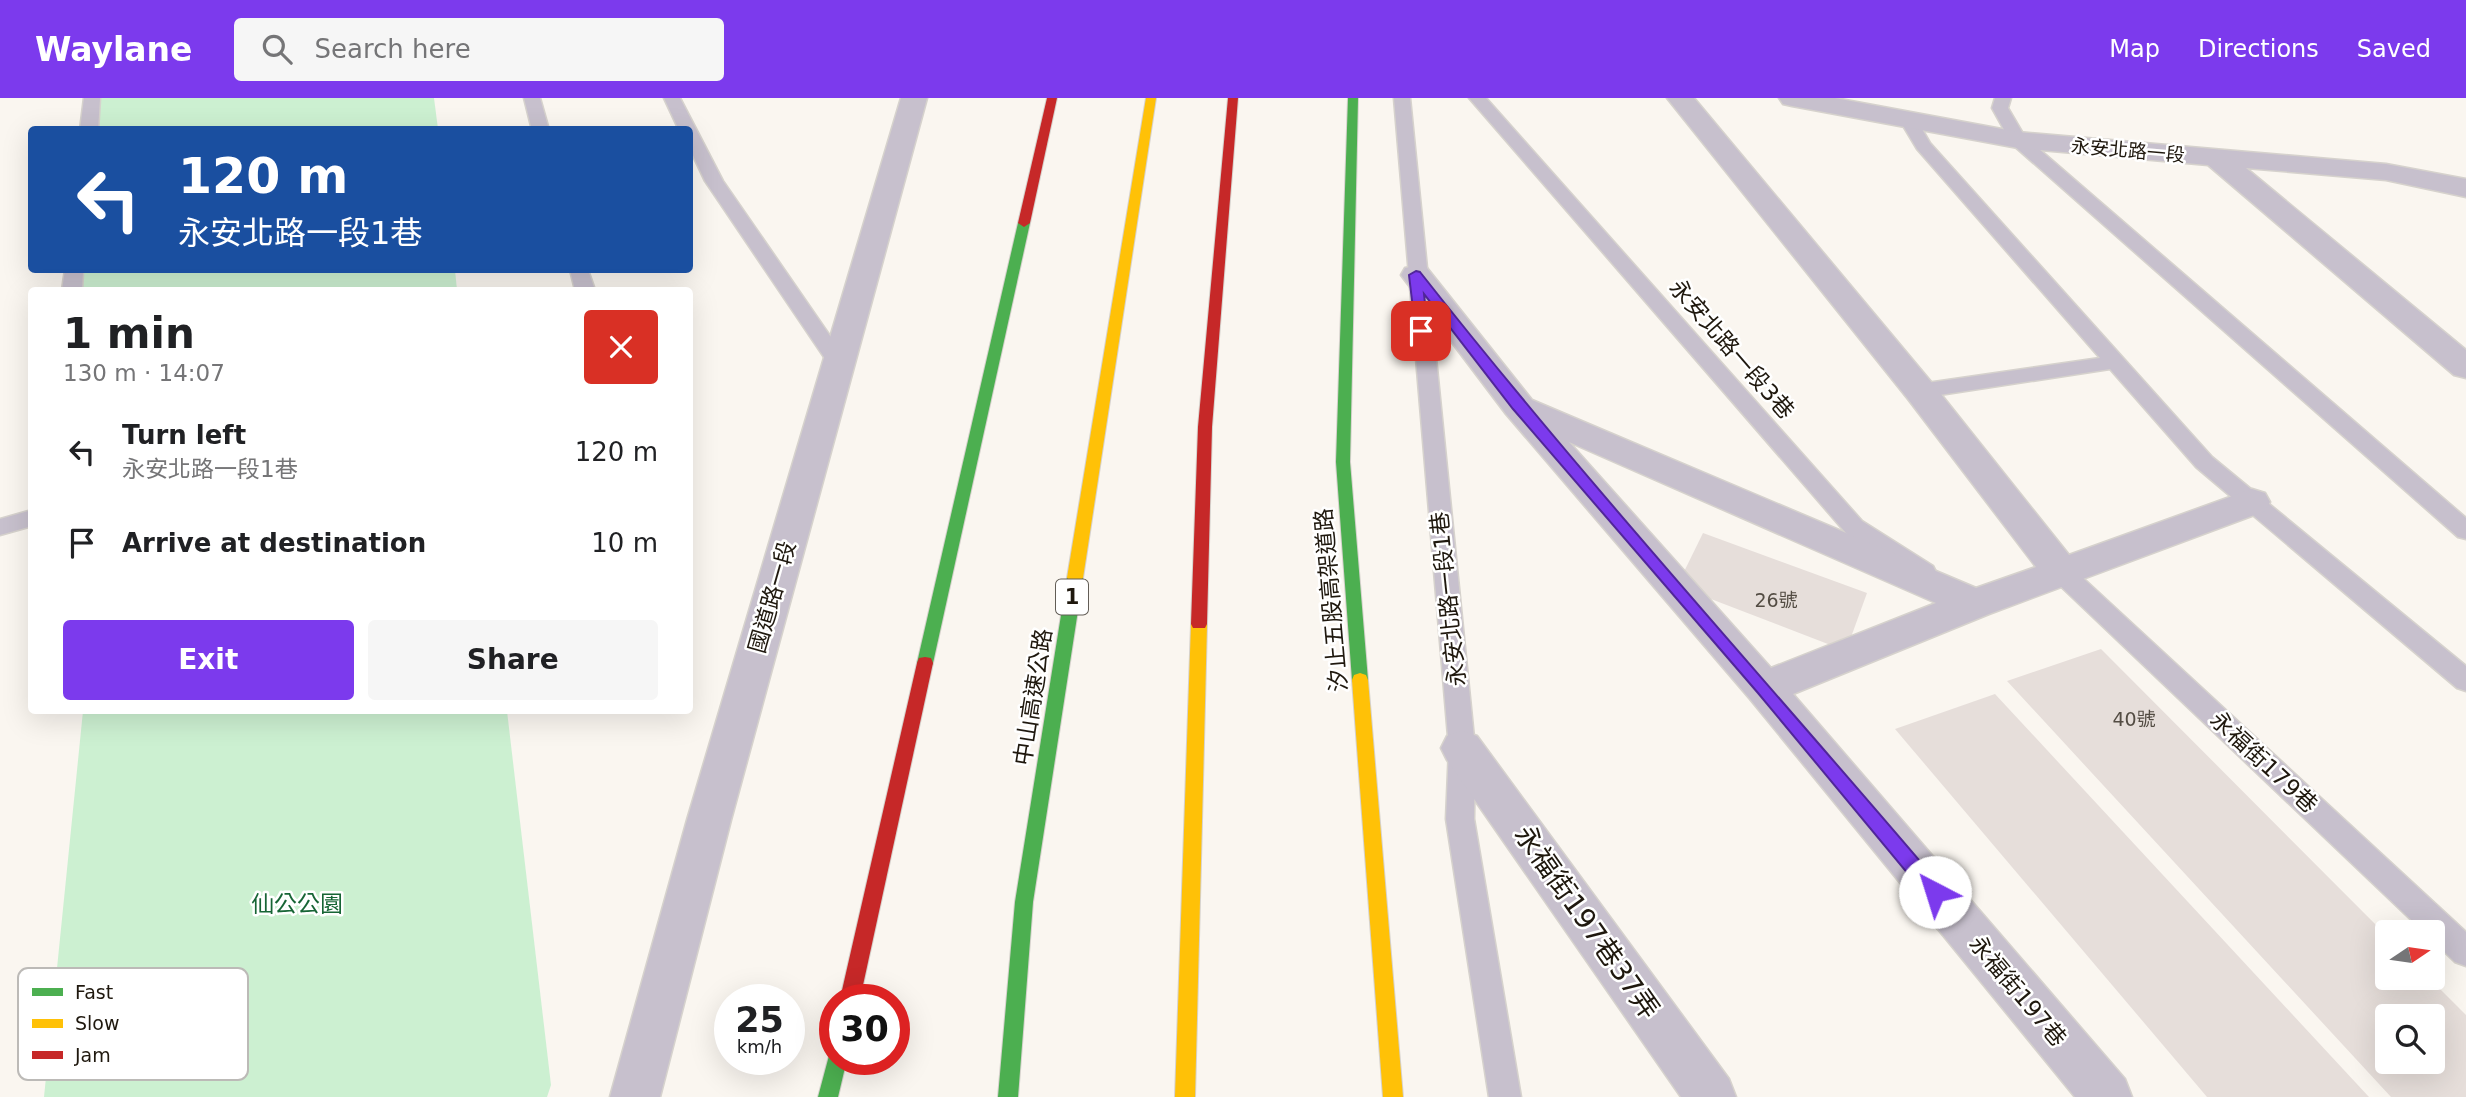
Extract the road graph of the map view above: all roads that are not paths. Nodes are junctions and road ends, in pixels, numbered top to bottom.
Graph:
1 (92, 98) edge
2 (532, 98) edge
3 (672, 98) edge
4 (914, 98) edge
5 (1052, 98) edge
6 (1151, 98) edge
7 (1233, 98) edge
8 (1353, 98) edge
9 (1402, 98) edge
10 (1477, 98) edge
11 (1680, 98) edge
12 (1792, 98) edge
13 (2003, 98) edge
14 (1908, 119) junction
15 (89, 126) edge
16 (540, 126) edge
17 (686, 126) edge
18 (693, 139) edge
19 (2018, 140) junction
20 (2217, 158) junction
21 (2466, 188) edge
22 (1416, 275) junction
23 (2115, 362) junction
24 (839, 364) junction
25 (2466, 367) edge
26 (1920, 391) junction
27 (1518, 406) junction
28 (2252, 502) junction
29 (28, 519) edge
30 (0, 527) edge
31 (2466, 531) edge
32 (2062, 573) junction
33 (1975, 604) junction
34 (2466, 681) edge
35 (1763, 688) junction
36 (1462, 748) junction
37 (2466, 951) edge
38 (853, 984) edge
39 (833, 1075) edge
40 (635, 1097) edge
41 (828, 1097) edge
42 (1008, 1097) edge
43 (1185, 1097) edge
44 (1393, 1097) edge
45 (1505, 1097) edge
46 (1711, 1097) edge
47 (2107, 1097) edge

1 - 15 lane
2 - 16 lane
3 - 17 lane
4 - 24 street, 國道路一段
5 - 38 highway
6 - 42 highway, 中山高速公路 / 1
7 - 43 highway
8 - 44 highway, 汐止五股高架道路
9 - 22 lane, 永安北路一段1巷
10 - 33 lane, 永安北路一段3巷
11 - 26 street
12 - 14 street, 永安北路一段
13 - 19 lane
14 - 19 street, 永安北路一段
14 - 23 lane
18 - 24 lane
19 - 20 street, 永安北路一段
19 - 31 lane
20 - 21 street, 永安北路一段
20 - 25 street
22 - 27 street, 永福街197巷
22 - 36 lane, 永安北路一段1巷
23 - 26 lane
23 - 28 lane
24 - 40 street, 國道路一段
26 - 32 street
27 - 33 street
27 - 35 street, 永福街197巷
28 - 32 street
28 - 34 lane
29 - 30 lane
32 - 33 street
32 - 37 lane, 永福街179巷
33 - 35 street
35 - 47 street, 永福街197巷
36 - 45 lane, 永安北路一段1巷
36 - 46 street, 永福街197巷37弄
39 - 41 highway

